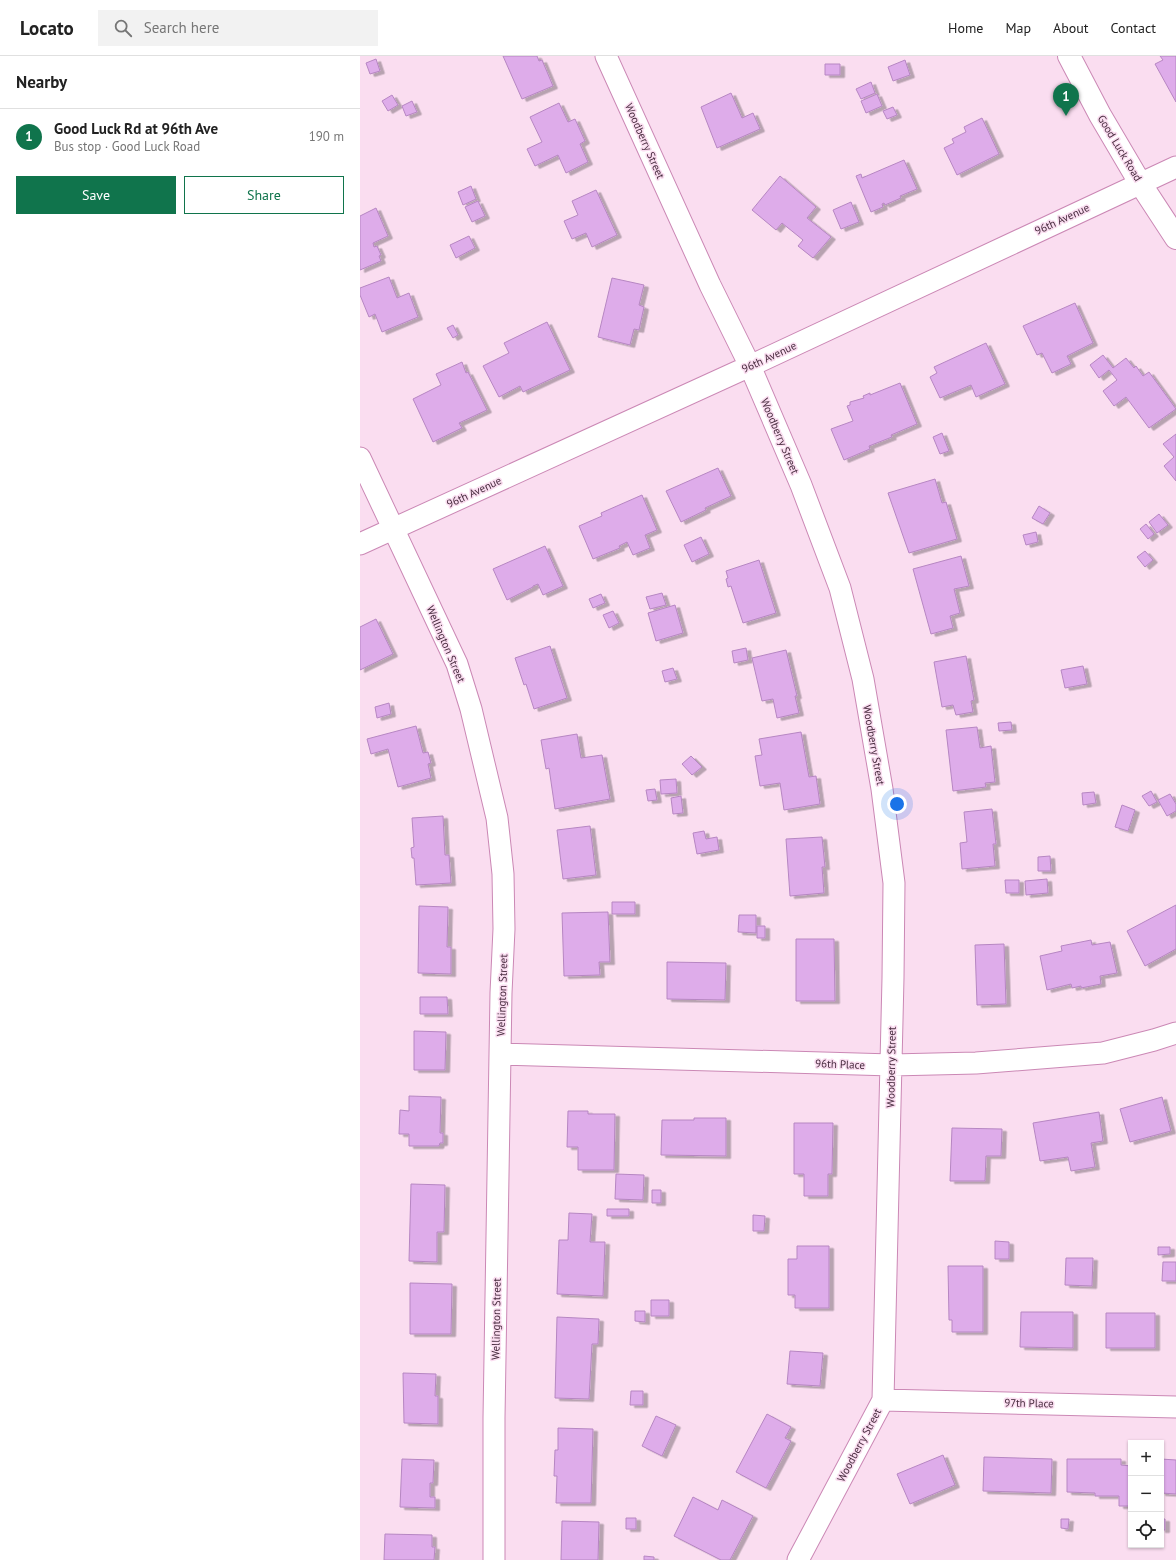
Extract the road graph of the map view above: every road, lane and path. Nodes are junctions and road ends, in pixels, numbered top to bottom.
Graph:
1 (606, 56) edge
2 (1070, 56) edge
3 (1176, 167) edge
4 (1140, 183) junction
5 (1176, 238) edge
6 (750, 366) junction
7 (360, 458) edge
8 (394, 529) junction
9 (360, 544) edge
10 (1176, 1033) edge
11 (501, 1054) junction
12 (892, 1065) junction
13 (883, 1400) junction
14 (1176, 1407) edge
15 (494, 1560) edge
16 (798, 1560) edge

1 - 6 street, Woodberry Street
2 - 4 main road, Good Luck Road
3 - 4 street, 96th Avenue
4 - 5 main road, Good Luck Road
4 - 6 street, 96th Avenue
6 - 8 street, 96th Avenue
6 - 12 street, Woodberry Street
7 - 8 street, Wellington Street
8 - 9 street, 96th Avenue
8 - 11 street, Wellington Street
10 - 12 street, 96th Place
11 - 12 street, 96th Place
11 - 15 street, Wellington Street
12 - 13 street, Woodberry Street
13 - 14 street, 97th Place
13 - 16 street, Woodberry Street

